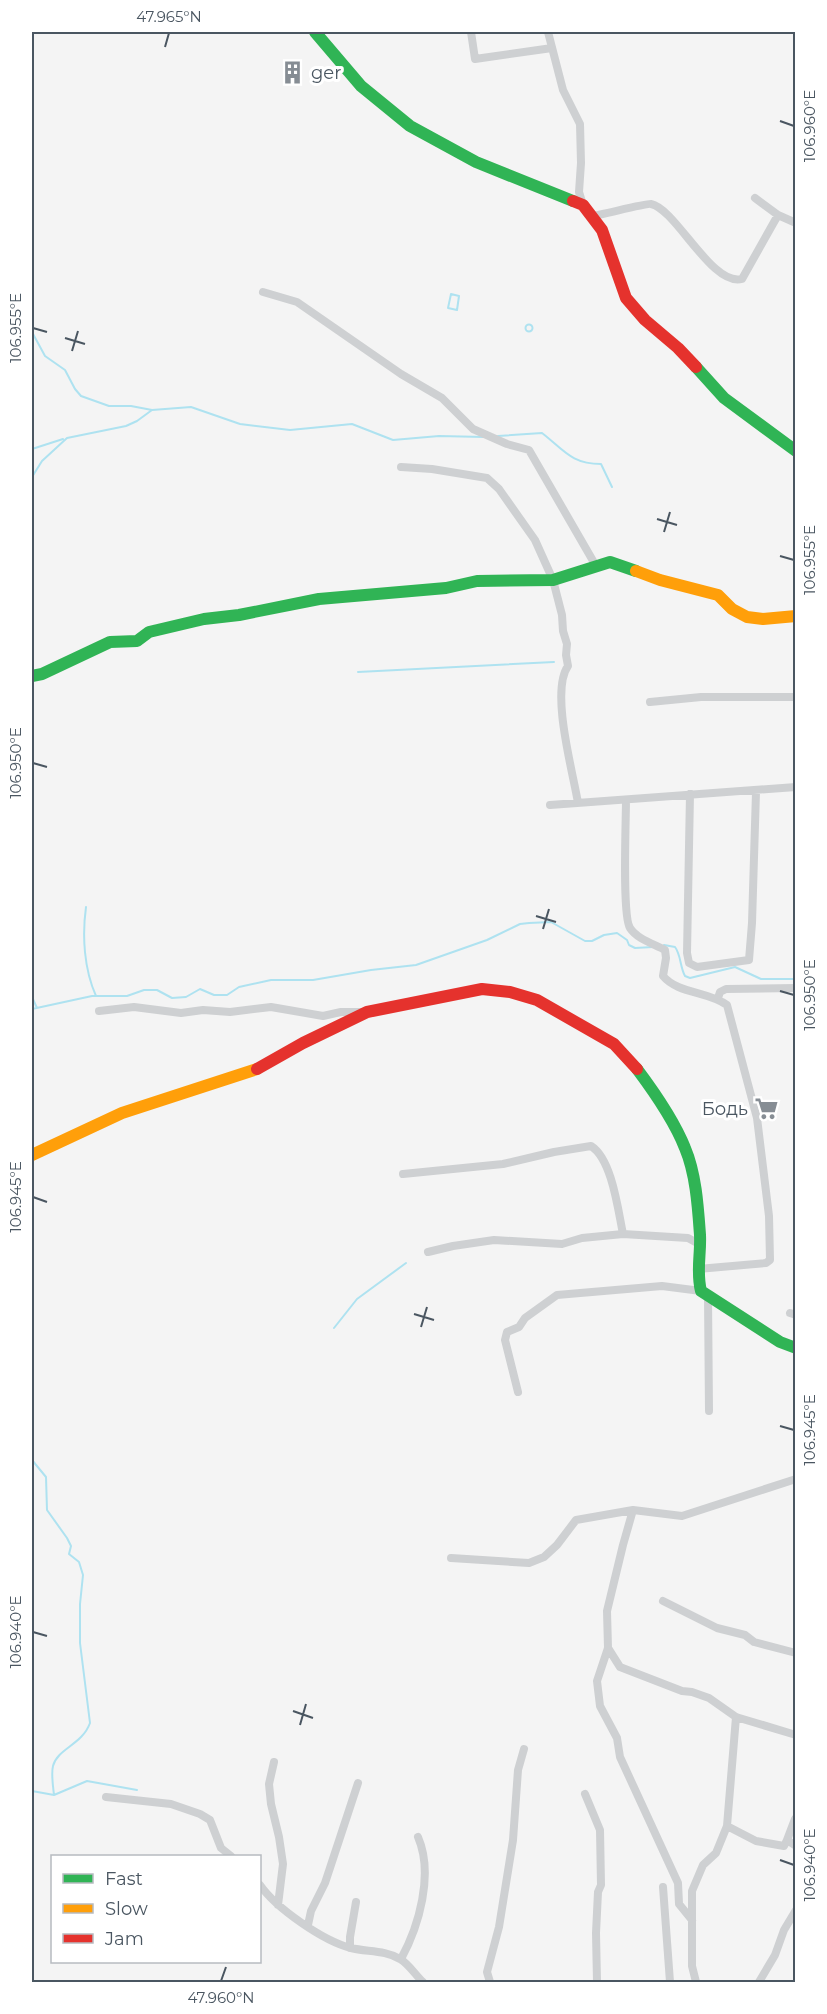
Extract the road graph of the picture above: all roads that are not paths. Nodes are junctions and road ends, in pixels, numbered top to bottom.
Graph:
1 (315, 32) edge
2 (471, 32) edge
3 (548, 32) edge
4 (552, 48) junction
5 (755, 198) dead end
6 (584, 205) junction
7 (778, 215) junction
8 (592, 216) junction
9 (795, 223) edge
10 (263, 291) dead end
11 (795, 451) edge
12 (401, 467) dead end
13 (596, 566) junction
14 (553, 580) junction
15 (795, 616) edge
16 (32, 676) edge
17 (795, 697) edge
18 (650, 702) dead end
19 (795, 787) edge
20 (756, 792) junction
21 (690, 794) junction
22 (626, 800) junction
23 (578, 803) junction
24 (549, 805) dead end
25 (795, 988) edge
26 (718, 998) junction
27 (99, 1011) dead end
28 (367, 1012) junction
29 (32, 1155) edge
30 (403, 1174) dead end
31 (623, 1234) junction
32 (699, 1244) junction
33 (428, 1252) dead end
34 (698, 1269) junction
35 (704, 1293) junction
36 (795, 1348) edge
37 (518, 1392) dead end
38 (709, 1411) dead end
39 (795, 1479) edge
40 (633, 1510) junction
41 (451, 1558) dead end
42 (663, 1601) dead end
43 (608, 1648) junction
44 (795, 1653) edge
45 (736, 1717) junction
46 (795, 1735) edge
47 (524, 1749) dead end
48 (274, 1762) dead end
49 (358, 1783) dead end
50 (585, 1794) dead end
51 (106, 1797) dead end
52 (795, 1819) edge
53 (727, 1826) junction
54 (418, 1837) dead end
55 (788, 1840) junction
56 (795, 1846) edge
57 (229, 1855) edge
58 (261, 1886) edge
59 (663, 1887) dead end
60 (356, 1902) dead end
61 (278, 1905) junction
62 (795, 1910) edge
63 (692, 1920) junction
64 (308, 1925) junction
65 (350, 1948) junction
66 (401, 1959) junction
67 (423, 1983) edge
68 (490, 1983) edge
69 (597, 1983) edge
70 (670, 1983) edge
71 (696, 1983) edge
72 (759, 1983) edge

1 - 6 street
2 - 4 street
3 - 4 street
4 - 6 street
5 - 7 street
6 - 8 street
7 - 8 street
7 - 9 street
8 - 11 street
10 - 13 street
12 - 14 street
13 - 14 street
13 - 15 street
14 - 16 street
14 - 23 street
17 - 18 street
19 - 20 street
20 - 21 street
20 - 21 street
21 - 22 street
22 - 23 street
22 - 26 street
23 - 24 street
25 - 26 street
26 - 34 street
27 - 28 street
28 - 29 street
28 - 32 street
30 - 31 street
31 - 32 street
31 - 33 street
32 - 34 street
34 - 35 street
35 - 36 street
35 - 37 street
35 - 38 street
39 - 40 street
40 - 41 street
40 - 43 street
42 - 44 street
43 - 45 street
43 - 63 street
45 - 46 street
45 - 53 street
47 - 68 street
48 - 61 street
49 - 64 street
50 - 69 street
51 - 57 street
52 - 55 street
53 - 55 street
53 - 63 street
54 - 66 street
55 - 56 street
58 - 61 street
59 - 70 street
60 - 65 street
61 - 64 street
62 - 72 street
63 - 71 street
64 - 65 street
65 - 66 street
66 - 67 street

